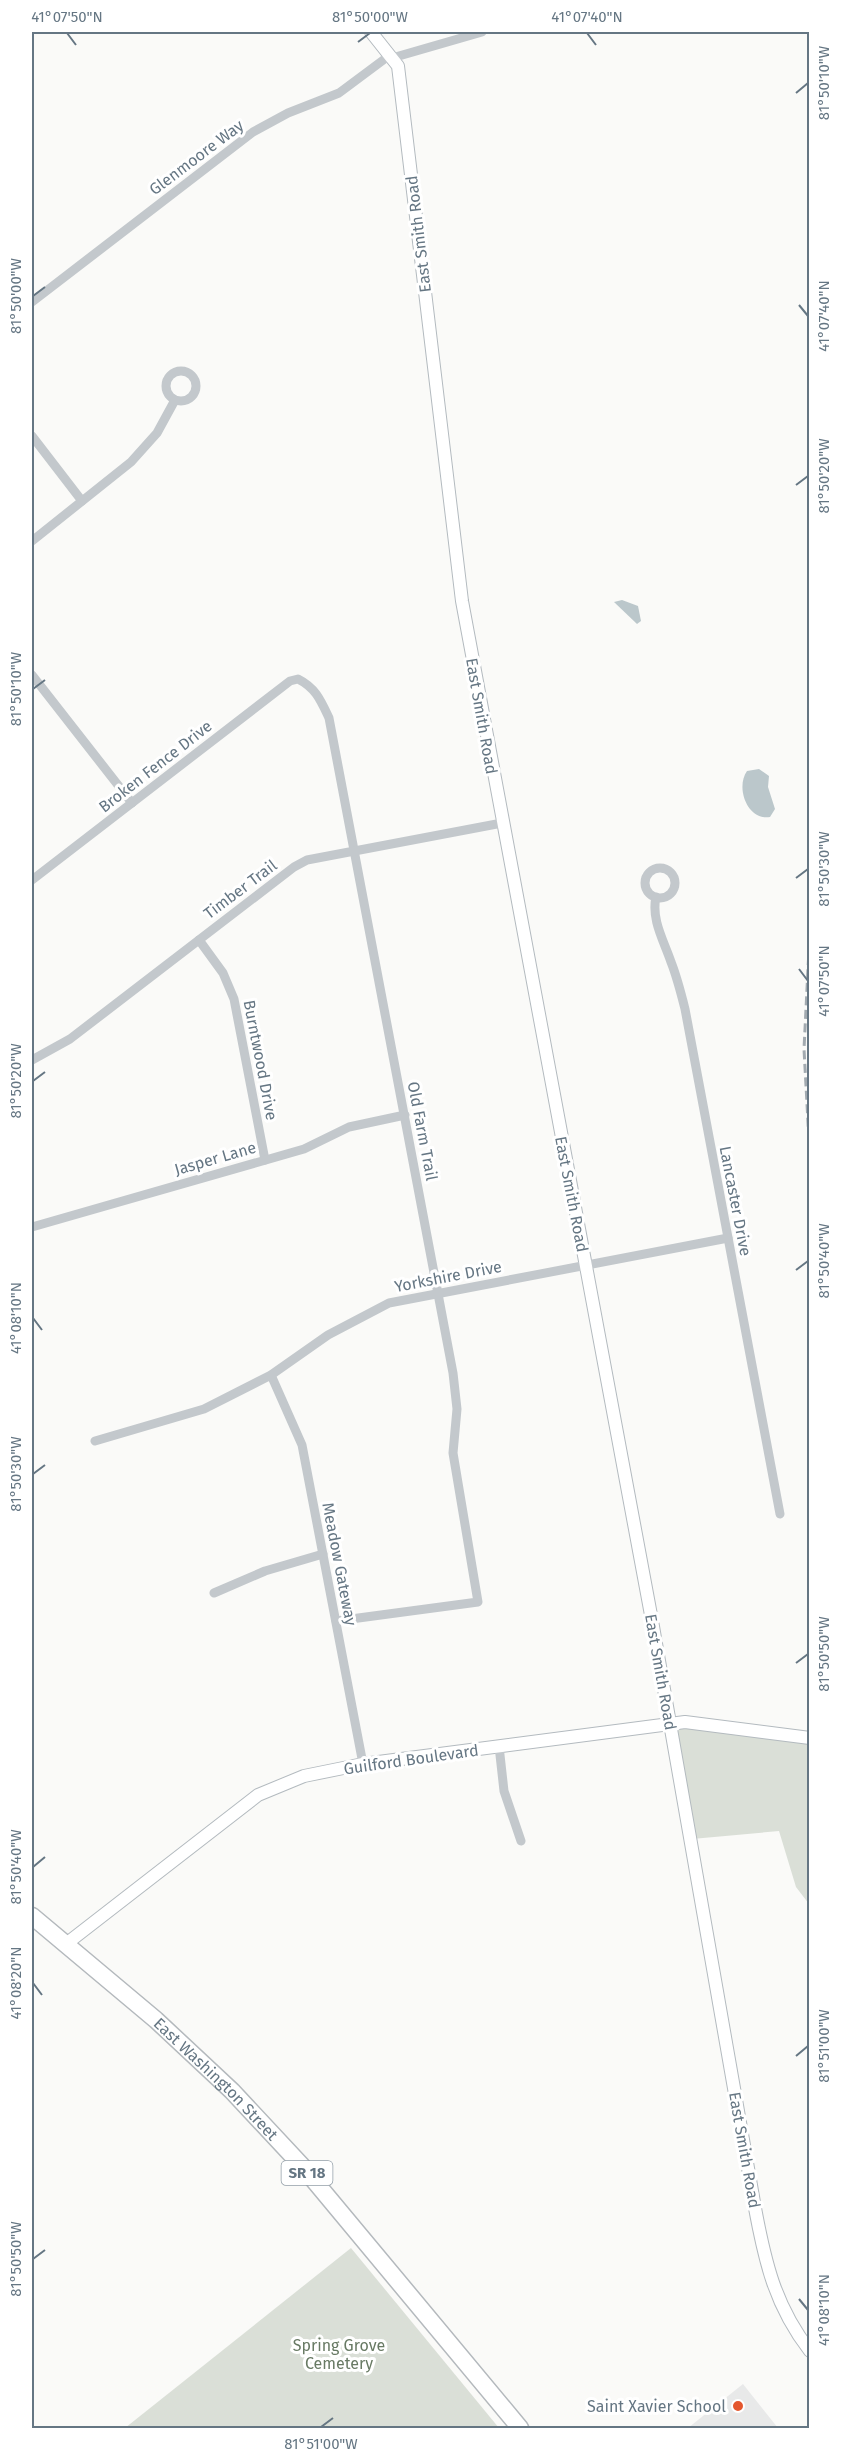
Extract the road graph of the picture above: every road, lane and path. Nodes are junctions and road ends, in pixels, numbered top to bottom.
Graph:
1 (371, 32) edge
2 (482, 32) edge
3 (391, 56) junction
4 (32, 302) edge
5 (175, 400) dead end
6 (32, 436) edge
7 (82, 501) junction
8 (32, 540) edge
9 (32, 675) edge
10 (298, 679) joint
11 (132, 803) junction
12 (502, 823) junction
13 (355, 849) junction
14 (32, 880) edge
15 (656, 897) dead end
16 (199, 940) junction
17 (32, 1060) edge
18 (405, 1115) junction
19 (265, 1160) junction
20 (32, 1227) edge
21 (728, 1238) junction
22 (585, 1265) junction
23 (438, 1293) junction
24 (271, 1375) junction
25 (95, 1441) dead end
26 (780, 1514) dead end
27 (323, 1554) junction
28 (214, 1593) dead end
29 (336, 1621) junction
30 (670, 1724) junction
31 (810, 1738) edge
32 (499, 1746) junction
33 (363, 1764) junction
34 (521, 1841) dead end
35 (32, 1916) edge
36 (66, 1944) junction
37 (810, 2350) edge
38 (520, 2428) edge

1 - 3 street, East Smith Road
2 - 3 street
3 - 4 street, Glenmoore Way
3 - 12 street, East Smith Road
5 - 7 street
6 - 7 street
7 - 8 street
9 - 11 street
10 - 11 street, Broken Fence Drive
10 - 13 street, Old Farm Trail
11 - 14 street, Broken Fence Drive
12 - 13 street, Timber Trail
12 - 22 street, East Smith Road
13 - 16 street, Timber Trail
13 - 18 street, Old Farm Trail
15 - 21 street, Lancaster Drive
16 - 17 street, Timber Trail
16 - 19 street, Burntwood Drive
18 - 19 street, Jasper Lane
18 - 23 street, Old Farm Trail
19 - 20 street, Jasper Lane
21 - 22 street, Yorkshire Drive
21 - 26 street, Lancaster Drive
22 - 23 street, Yorkshire Drive
22 - 30 street, East Smith Road
23 - 24 street, Yorkshire Drive
23 - 29 street, Old Farm Trail
24 - 25 street, Yorkshire Drive
24 - 27 street, Meadow Gateway
27 - 28 street
27 - 29 street, Meadow Gateway
29 - 33 street, Meadow Gateway
30 - 31 street, Guilford Boulevard
30 - 32 street, Guilford Boulevard
30 - 37 street, East Smith Road
32 - 33 street, Guilford Boulevard
32 - 34 street
33 - 36 street, Guilford Boulevard
35 - 36 highway, East Washington Street / SR 18
36 - 38 highway, East Washington Street / SR 18

